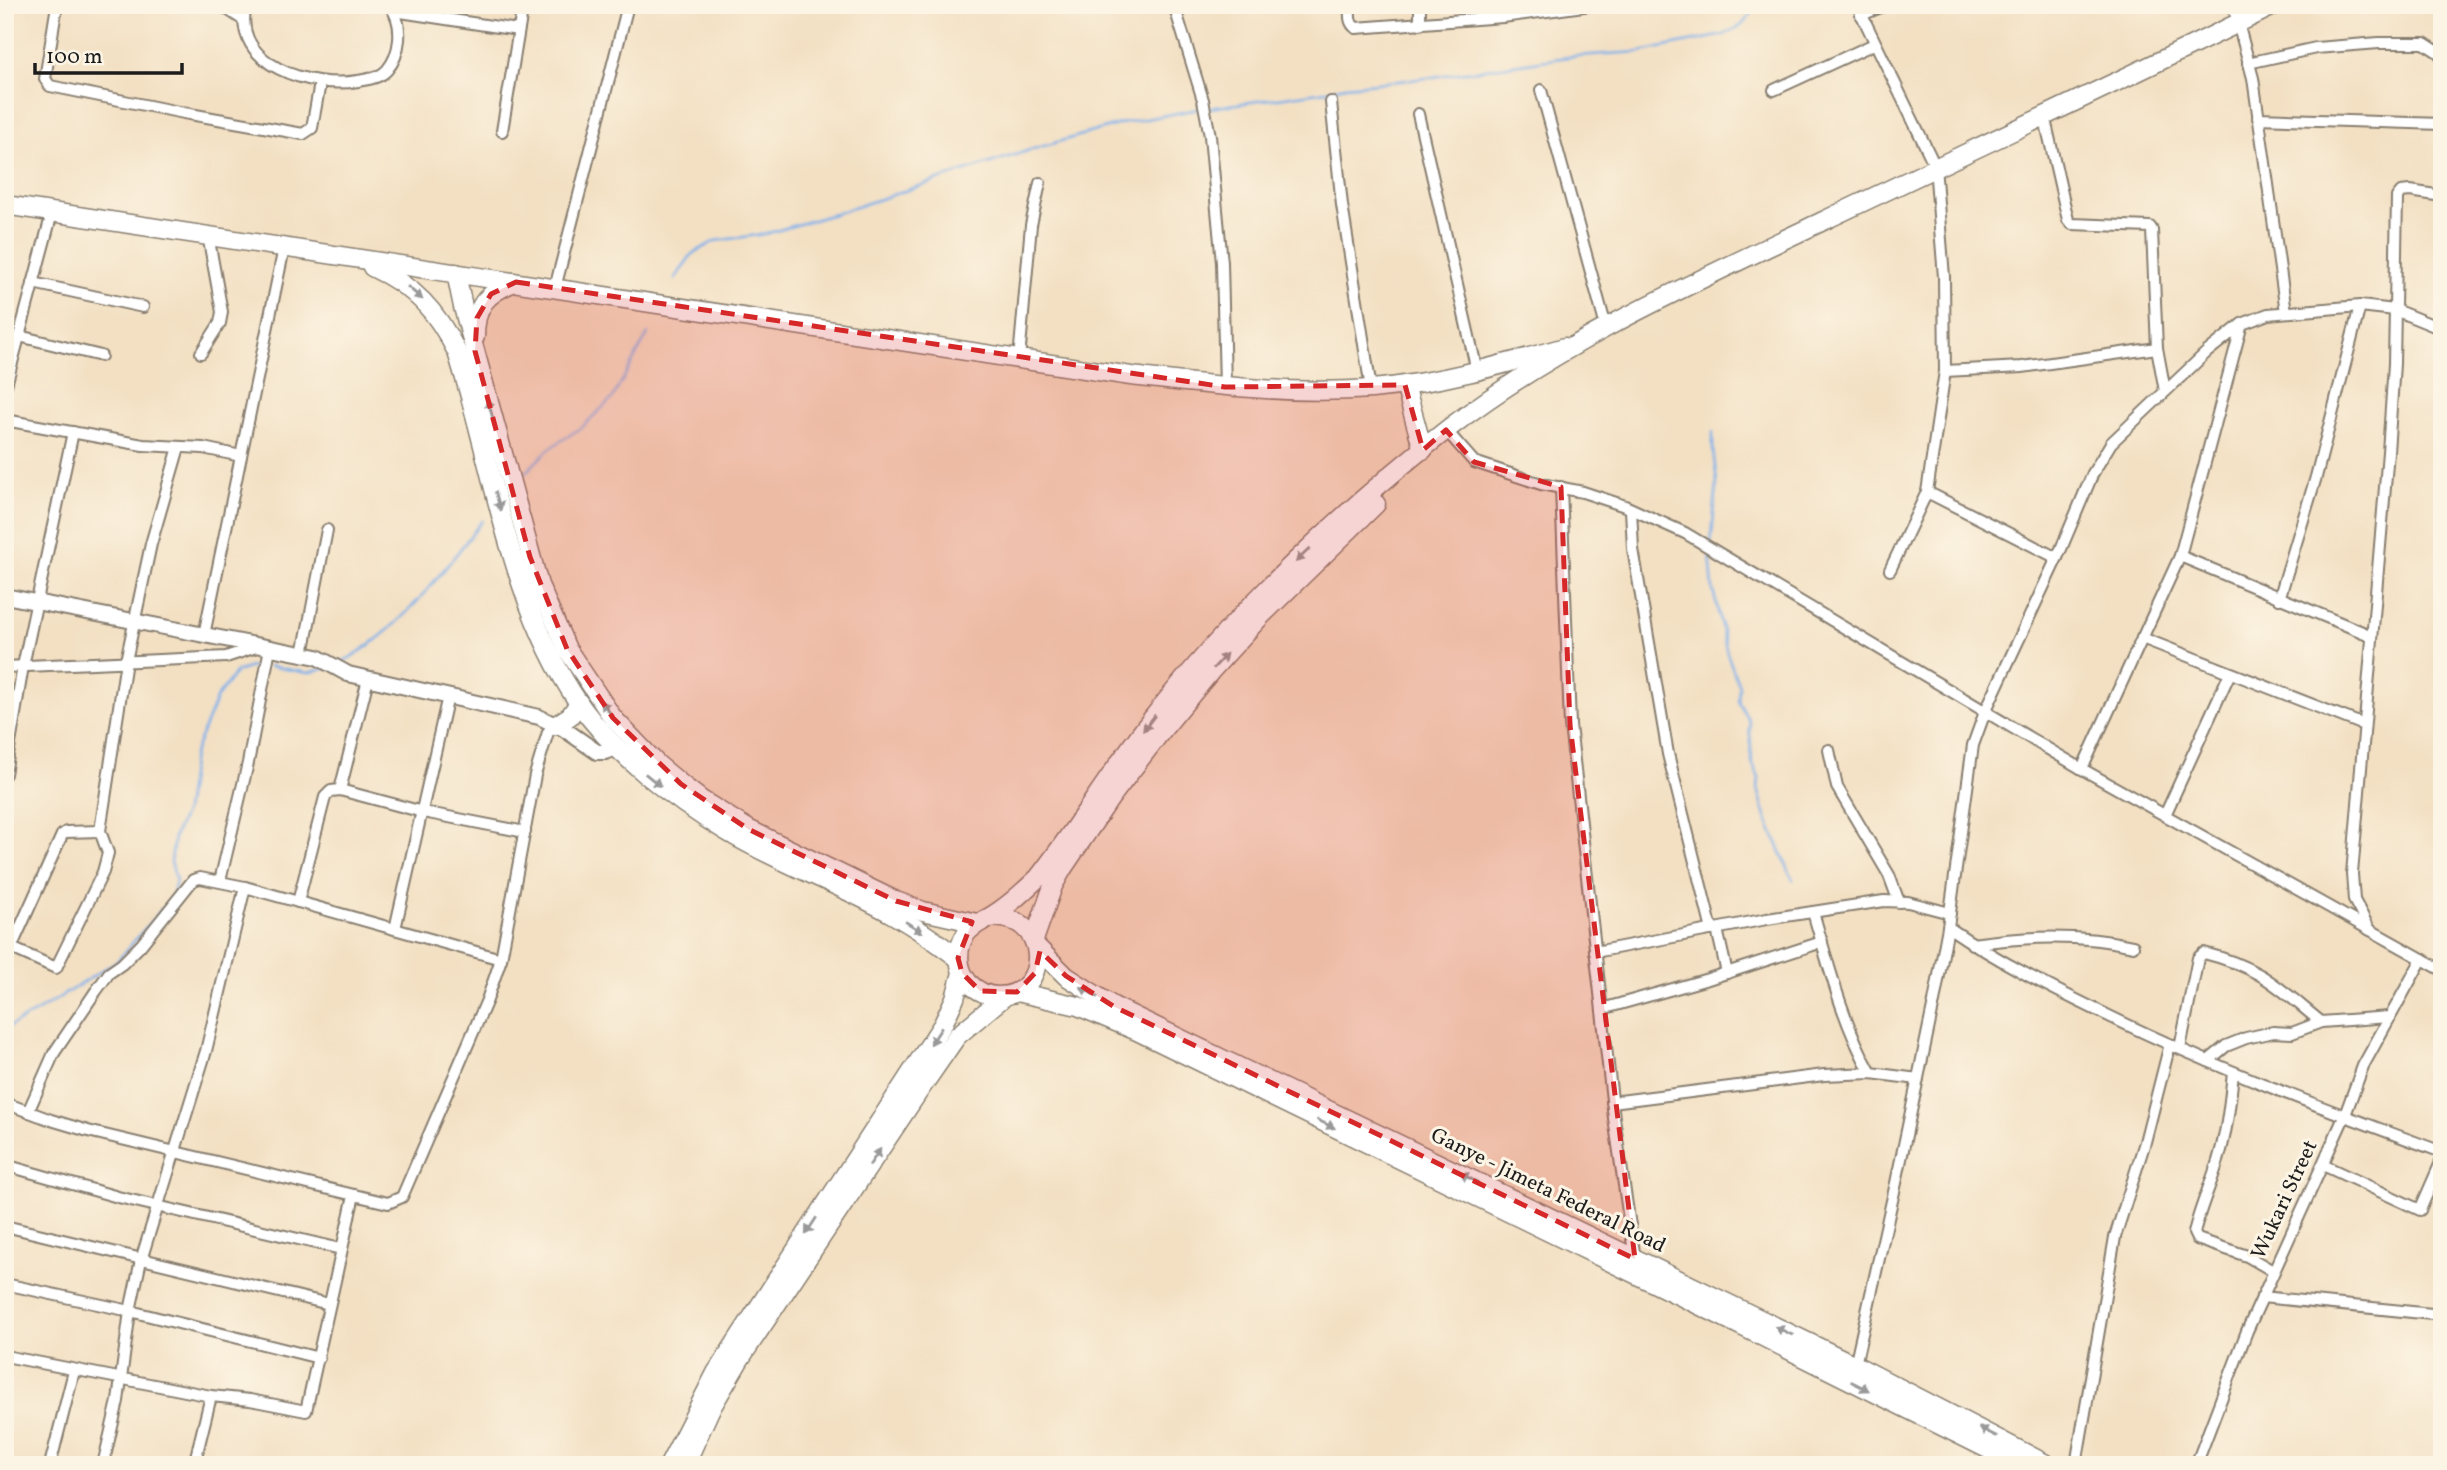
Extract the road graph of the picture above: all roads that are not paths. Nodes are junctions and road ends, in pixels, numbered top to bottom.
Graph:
1 (57, 5) edge
2 (221, 5) edge
3 (246, 5) edge
4 (523, 5) edge
5 (628, 5) edge
6 (1174, 5) edge
7 (1350, 5) edge
8 (1420, 5) edge
9 (1591, 5) edge
10 (1886, 5) edge
11 (2233, 5) edge
12 (2275, 5) edge
13 (392, 8) edge
14 (1859, 10) edge
15 (242, 19) junction
16 (2239, 23) junction
17 (1420, 24) junction
18 (518, 30) junction
19 (1874, 44) junction
20 (2442, 57) edge
21 (2248, 63) junction
22 (320, 83) junction
23 (1541, 90) dead end
24 (1774, 90) dead end
25 (1331, 102) dead end
26 (1418, 114) dead end
27 (2044, 114) junction
28 (2258, 118) junction
29 (2442, 124) edge
30 (502, 131) dead end
31 (1936, 166) junction
32 (1040, 183) dead end
33 (2442, 196) edge
34 (5, 205) edge
35 (52, 213) junction
36 (208, 235) junction
37 (284, 248) junction
38 (356, 260) junction
39 (456, 273) junction
40 (516, 282) junction
41 (33, 283) junction
42 (555, 288) junction
43 (2360, 306) junction
44 (143, 307) dead end
45 (2395, 310) junction
46 (2286, 312) junction
47 (2242, 324) junction
48 (1606, 327) junction
49 (2442, 329) edge
50 (19, 336) junction
51 (1573, 345) junction
52 (2157, 348) junction
53 (475, 351) junction
54 (201, 353) dead end
55 (101, 356) dead end
56 (1019, 359) junction
57 (1477, 371) junction
58 (1945, 371) junction
59 (1405, 385) junction
60 (1225, 387) junction
61 (5, 388) edge
62 (1371, 389) junction
63 (2165, 391) junction
64 (5, 420) edge
65 (1446, 430) junction
66 (73, 432) junction
67 (179, 447) junction
68 (241, 456) junction
69 (1416, 456) junction
70 (1561, 487) junction
71 (1927, 492) junction
72 (1631, 509) junction
73 (327, 530) dead end
74 (2180, 556) junction
75 (2057, 558) junction
76 (1889, 570) dead end
77 (5, 596) edge
78 (2279, 599) junction
79 (37, 602) junction
80 (135, 622) junction
81 (204, 635) junction
82 (2372, 636) junction
83 (2142, 638) junction
84 (303, 654) junction
85 (266, 656) junction
86 (126, 662) junction
87 (23, 666) junction
88 (5, 667) edge
89 (2230, 673) junction
90 (368, 679) junction
91 (448, 696) junction
92 (579, 703) junction
93 (1985, 712) junction
94 (2364, 725) junction
95 (556, 726) junction
96 (618, 747) junction
97 (1829, 750) dead end
98 (2082, 769) junction
99 (5, 774) edge
100 (340, 790) junction
101 (423, 812) junction
102 (2165, 815) junction
103 (100, 831) junction
104 (524, 832) junction
105 (219, 881) junction
106 (245, 887) junction
107 (298, 902) junction
108 (1899, 902) junction
109 (1813, 912) junction
110 (1950, 913) junction
111 (982, 921) junction
112 (1948, 927) junction
113 (395, 929) junction
114 (1715, 929) junction
115 (2371, 930) junction
116 (1822, 942) junction
117 (1036, 944) junction
118 (1972, 944) junction
119 (2133, 946) dead end
120 (8, 947) edge
121 (1595, 952) junction
122 (501, 959) junction
123 (2422, 959) junction
124 (960, 966) junction
125 (2442, 970) edge
126 (1727, 973) junction
127 (1011, 994) junction
128 (1602, 1009) junction
129 (2389, 1017) junction
130 (2320, 1023) junction
131 (2175, 1046) junction
132 (2208, 1061) junction
133 (2233, 1072) junction
134 (1871, 1073) junction
135 (1918, 1079) junction
136 (1612, 1102) junction
137 (5, 1103) edge
138 (28, 1112) junction
139 (2345, 1115) junction
140 (173, 1151) junction
141 (2442, 1152) edge
142 (2442, 1160) edge
143 (5, 1165) edge
144 (2323, 1165) junction
145 (354, 1195) junction
146 (156, 1205) junction
147 (5, 1226) edge
148 (341, 1249) junction
149 (1635, 1259) junction
150 (141, 1260) junction
151 (2273, 1272) junction
152 (5, 1284) edge
153 (2262, 1297) junction
154 (329, 1304) junction
155 (130, 1311) junction
156 (2442, 1315) edge
157 (5, 1356) edge
158 (319, 1358) junction
159 (1855, 1365) junction
160 (74, 1371) junction
161 (121, 1380) junction
162 (211, 1396) junction
163 (50, 1465) edge
164 (103, 1465) edge
165 (194, 1465) edge
166 (669, 1465) edge
167 (685, 1465) edge
168 (2020, 1465) edge
169 (2048, 1465) edge
170 (2076, 1465) edge
171 (2196, 1465) edge

1 - 22 street
2 - 15 street
3 - 15 street
4 - 18 street
5 - 42 street
6 - 60 street
7 - 17 street
8 - 17 street
9 - 17 street
10 - 14 street
11 - 16 street
12 - 16 main road
13 - 18 street
13 - 22 street
14 - 19 street
15 - 22 street
16 - 21 street
16 - 27 main road
18 - 30 street
19 - 24 street
19 - 31 street
20 - 21 street
21 - 28 street
23 - 48 street
25 - 62 street
26 - 57 street
27 - 31 main road
27 - 52 street
28 - 29 street
28 - 46 street
31 - 48 main road
31 - 58 street
32 - 56 street
33 - 45 street
34 - 35 main road
35 - 36 main road
35 - 41 street
36 - 37 main road
36 - 54 street
37 - 38 main road
37 - 68 street
38 - 39 main road
38 -> 92 main road
39 - 40 main road
39 - 53 main road
40 - 42 main road
40 - 53 main road
41 - 44 street
41 - 50 street
42 - 56 main road
43 - 45 street
43 - 46 street
43 - 78 street
45 - 49 street
45 - 82 street
46 - 47 street
47 - 63 street
47 - 74 street
48 - 51 main road
50 - 55 street
50 - 61 street
51 - 57 main road
51 - 65 main road
52 - 58 street
52 - 63 street
111 -> 53 main road
56 - 60 main road
57 - 59 main road
58 - 71 street
59 - 62 main road
59 - 69 main road
60 - 62 main road
63 - 75 street
64 - 66 street
65 - 69 main road
65 - 70 street
66 - 67 street
66 - 79 street
67 - 68 street
67 - 80 street
68 - 81 street
69 -> 111 main road
117 -> 69 main road
70 - 72 street
70 - 121 street
71 - 75 street
71 - 76 street
72 - 93 street
72 - 114 street
73 - 84 street
74 - 78 street
74 - 83 street
75 - 93 street
77 - 79 street
78 - 82 street
79 - 80 street
79 - 87 street
80 - 81 street
80 - 86 street
81 - 85 street
82 - 94 street
83 - 89 street
83 - 98 street
84 - 85 street
84 - 90 street
85 - 86 street
85 - 105 street
86 - 87 street
86 - 103 street
87 - 88 street
87 - 99 street
89 - 94 street
89 - 102 street
90 - 91 street
90 - 100 street
91 - 95 street
91 - 101 street
92 - 95 main road
92 - 96 main road
93 - 98 street
93 - 110 street
94 - 115 street
95 - 96 street
95 - 104 street
96 -> 124 main road
97 - 108 street
98 - 102 street
100 - 101 street
100 - 107 street
101 - 104 street
101 - 113 street
102 - 115 street
103 - 120 street
103 - 120 street
104 - 122 street
105 - 106 street
105 - 138 street
106 - 107 street
106 - 140 street
107 - 113 street
108 - 109 street
108 - 110 street
109 - 114 street
109 - 116 street
110 - 112 street
111 - 117 main road
111 - 124 main road
112 - 118 street
112 - 135 street
113 - 122 street
114 - 121 street
114 - 126 street
115 - 123 street
116 - 126 street
116 - 134 street
117 - 127 main road
149 -> 117 main road, Ganye - Jimeta Federal Road
118 - 119 street
118 - 131 street
121 - 128 street
122 - 145 street
123 - 125 street
123 - 129 street, Wukari Street
124 - 127 main road
124 -> 166 main road
126 - 128 street
167 -> 127 main road
127 -> 168 main road, Ganye - Jimeta Federal Road
128 - 136 street
129 - 130 street
129 - 139 street, Wukari Street
130 - 131 street
130 - 132 street
131 - 132 street
131 - 170 street
132 - 133 street
133 - 139 street
133 - 151 street
134 - 135 street
134 - 136 street
135 - 159 street
136 - 149 street
137 - 138 street
138 - 140 street
139 - 141 street
139 - 144 street, Wukari Street
140 - 145 street
140 - 146 street
142 - 144 street
143 - 146 street
144 - 151 street, Wukari Street
145 - 148 street
146 - 148 street
146 - 150 street
147 - 150 street
148 - 154 street
159 -> 149 main road, Ganye - Jimeta Federal Road
150 - 154 street
150 - 155 street
151 - 153 street, Wukari Street
152 - 155 street
153 - 156 street
153 - 171 street, Wukari Street
154 - 158 street
155 - 158 street
155 - 161 street
157 - 160 street
158 - 162 street
169 -> 159 main road, Ganye - Jimeta Federal Road
160 - 161 street
160 - 163 street
161 - 162 street
161 - 164 street
162 - 165 street

